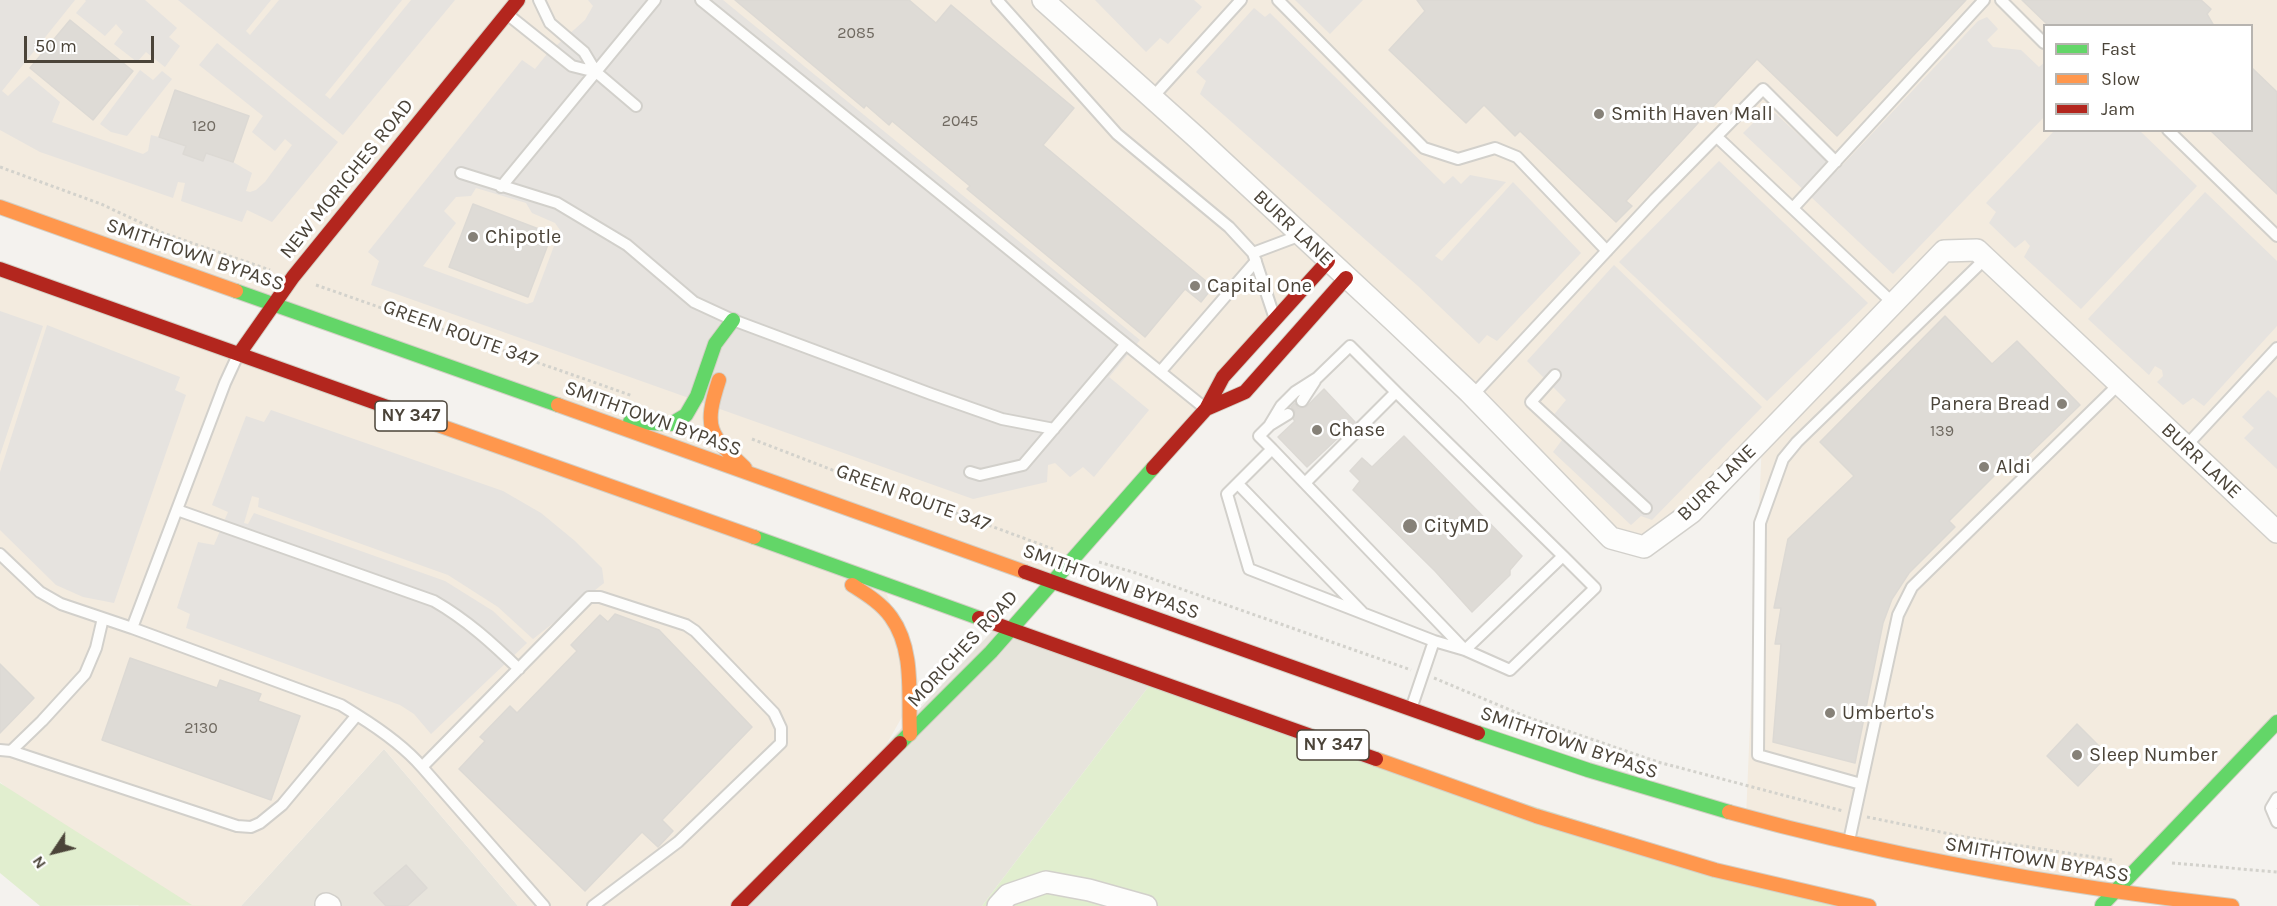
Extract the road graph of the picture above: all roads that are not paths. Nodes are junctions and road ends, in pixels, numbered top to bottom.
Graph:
1 (518, 0) edge
2 (539, 0) edge
3 (655, 0) edge
4 (701, 0) edge
5 (997, 0) edge
6 (1043, 0) edge
7 (1240, 0) edge
8 (1278, 0) edge
9 (1984, 0) edge
10 (2001, 0) edge
11 (507, 13) junction
12 (2043, 42) edge
13 (596, 72) junction
14 (1152, 98) junction
15 (636, 106) dead end
16 (2170, 132) edge
17 (1717, 137) junction
18 (1836, 162) junction
19 (461, 173) dead end
20 (501, 187) junction
21 (0, 205) edge
22 (1793, 208) junction
23 (1300, 235) junction
24 (2277, 236) edge
25 (1607, 251) junction
26 (1254, 257) junction
27 (1986, 258) junction
28 (1328, 261) junction
29 (0, 269) edge
30 (1346, 278) junction
31 (273, 303) junction
32 (1894, 304) junction
33 (1275, 319) junction
34 (733, 320) junction
35 (1126, 344) junction
36 (2277, 348) edge
37 (729, 349) dead end
38 (238, 354) junction
39 (722, 371) dead end
40 (1160, 372) junction
41 (1554, 375) dead end
42 (1317, 378) junction
43 (2119, 384) junction
44 (1396, 392) junction
45 (1472, 396) junction
46 (1302, 401) dead end
47 (1206, 409) junction
48 (1288, 414) dead end
49 (603, 421) junction
50 (1269, 426) junction
51 (1054, 429) junction
52 (2186, 446) junction
53 (1272, 449) junction
54 (970, 472) dead end
55 (750, 474) junction
56 (1305, 483) junction
57 (1238, 484) junction
58 (1646, 508) dead end
59 (177, 510) junction
60 (2277, 532) edge
61 (795, 553) junction
62 (0, 554) edge
63 (1563, 556) junction
64 (1052, 582) junction
65 (1365, 614) junction
66 (103, 618) junction
67 (132, 628) junction
68 (1011, 629) junction
69 (1434, 641) junction
70 (1465, 650) junction
71 (519, 669) junction
72 (1411, 709) junction
73 (357, 715) junction
74 (2277, 722) edge
75 (910, 734) junction
76 (6, 750) edge
77 (422, 767) junction
78 (1861, 784) junction
79 (2277, 798) edge
80 (2277, 822) edge
81 (1848, 844) junction
82 (2114, 894) junction
83 (544, 906) edge
84 (593, 906) edge
85 (738, 906) edge
86 (998, 906) edge
87 (1146, 906) edge
88 (1869, 906) edge
89 (2102, 906) edge
90 (2232, 906) edge

1 - 11 main road, NEW MORICHES ROAD
2 - 13 lane
3 - 13 lane
4 - 35 lane
5 - 26 lane
6 - 14 street, BURR LANE
7 - 14 lane
8 - 25 lane
9 - 18 lane
10 - 12 lane
11 - 13 lane
11 - 31 main road, NEW MORICHES ROAD
13 - 15 lane
13 - 20 lane
14 - 23 street, BURR LANE
16 - 24 lane
17 - 18 lane
17 - 22 lane
17 - 25 lane
18 - 22 lane
19 - 20 lane
20 - 34 lane
21 - 31 main road, SMITHTOWN BYPASS
22 - 32 lane
23 - 26 lane
23 - 28 street, BURR LANE
25 - 45 lane
26 - 33 lane
26 - 40 lane
27 - 32 street, BURR LANE
27 - 43 street, BURR LANE
27 - 78 lane
28 - 30 street, BURR LANE
28 - 33 main road, MORICHES ROAD
29 - 38 main road, NY 347
30 - 45 street, BURR LANE
30 - 47 main road, MORICHES ROAD
31 - 38 main road, NEW MORICHES ROAD
31 - 49 main road, SMITHTOWN BYPASS
32 - 45 street, BURR LANE
33 - 47 main road, MORICHES ROAD
34 - 37 main road
34 - 49 main road
34 - 51 lane
35 - 40 lane
35 - 51 lane
36 - 52 lane
38 - 59 lane, NEW MORICHES ROAD
38 - 61 main road, NY 347
39 - 55 main road
40 - 47 lane
41 - 58 lane
42 - 44 lane
42 - 46 lane
42 - 50 lane
43 - 52 street, BURR LANE
43 - 78 lane
44 - 56 lane
44 - 63 lane
47 - 64 main road, MORICHES ROAD
48 - 50 lane
49 - 55 main road, SMITHTOWN BYPASS
50 - 53 lane
51 - 54 lane
52 - 60 street, BURR LANE
53 - 56 lane
53 - 57 lane
55 - 64 main road, SMITHTOWN BYPASS
56 - 70 lane
57 - 65 lane
57 - 65 lane
59 - 67 lane, NEW MORICHES ROAD
59 - 71 lane
61 - 68 main road, NY 347
61 - 75 main road
62 - 66 lane
63 - 70 lane
63 - 70 lane
64 - 68 main road, MORICHES ROAD
64 - 72 main road, SMITHTOWN BYPASS
65 - 69 lane
66 - 67 lane
66 - 76 lane
67 - 73 lane
68 - 75 main road, MORICHES ROAD
68 - 88 main road, NY 347
69 - 70 lane
69 - 72 lane
71 - 77 lane
71 - 84 lane
72 - 81 main road, SMITHTOWN BYPASS
73 - 76 lane
73 - 77 lane
74 - 82 main road
75 - 85 main road, MORICHES ROAD
77 - 83 lane
78 - 81 lane
79 - 80 lane
81 - 82 main road, SMITHTOWN BYPASS
82 - 89 main road
82 - 90 main road, SMITHTOWN BYPASS
86 - 87 street

